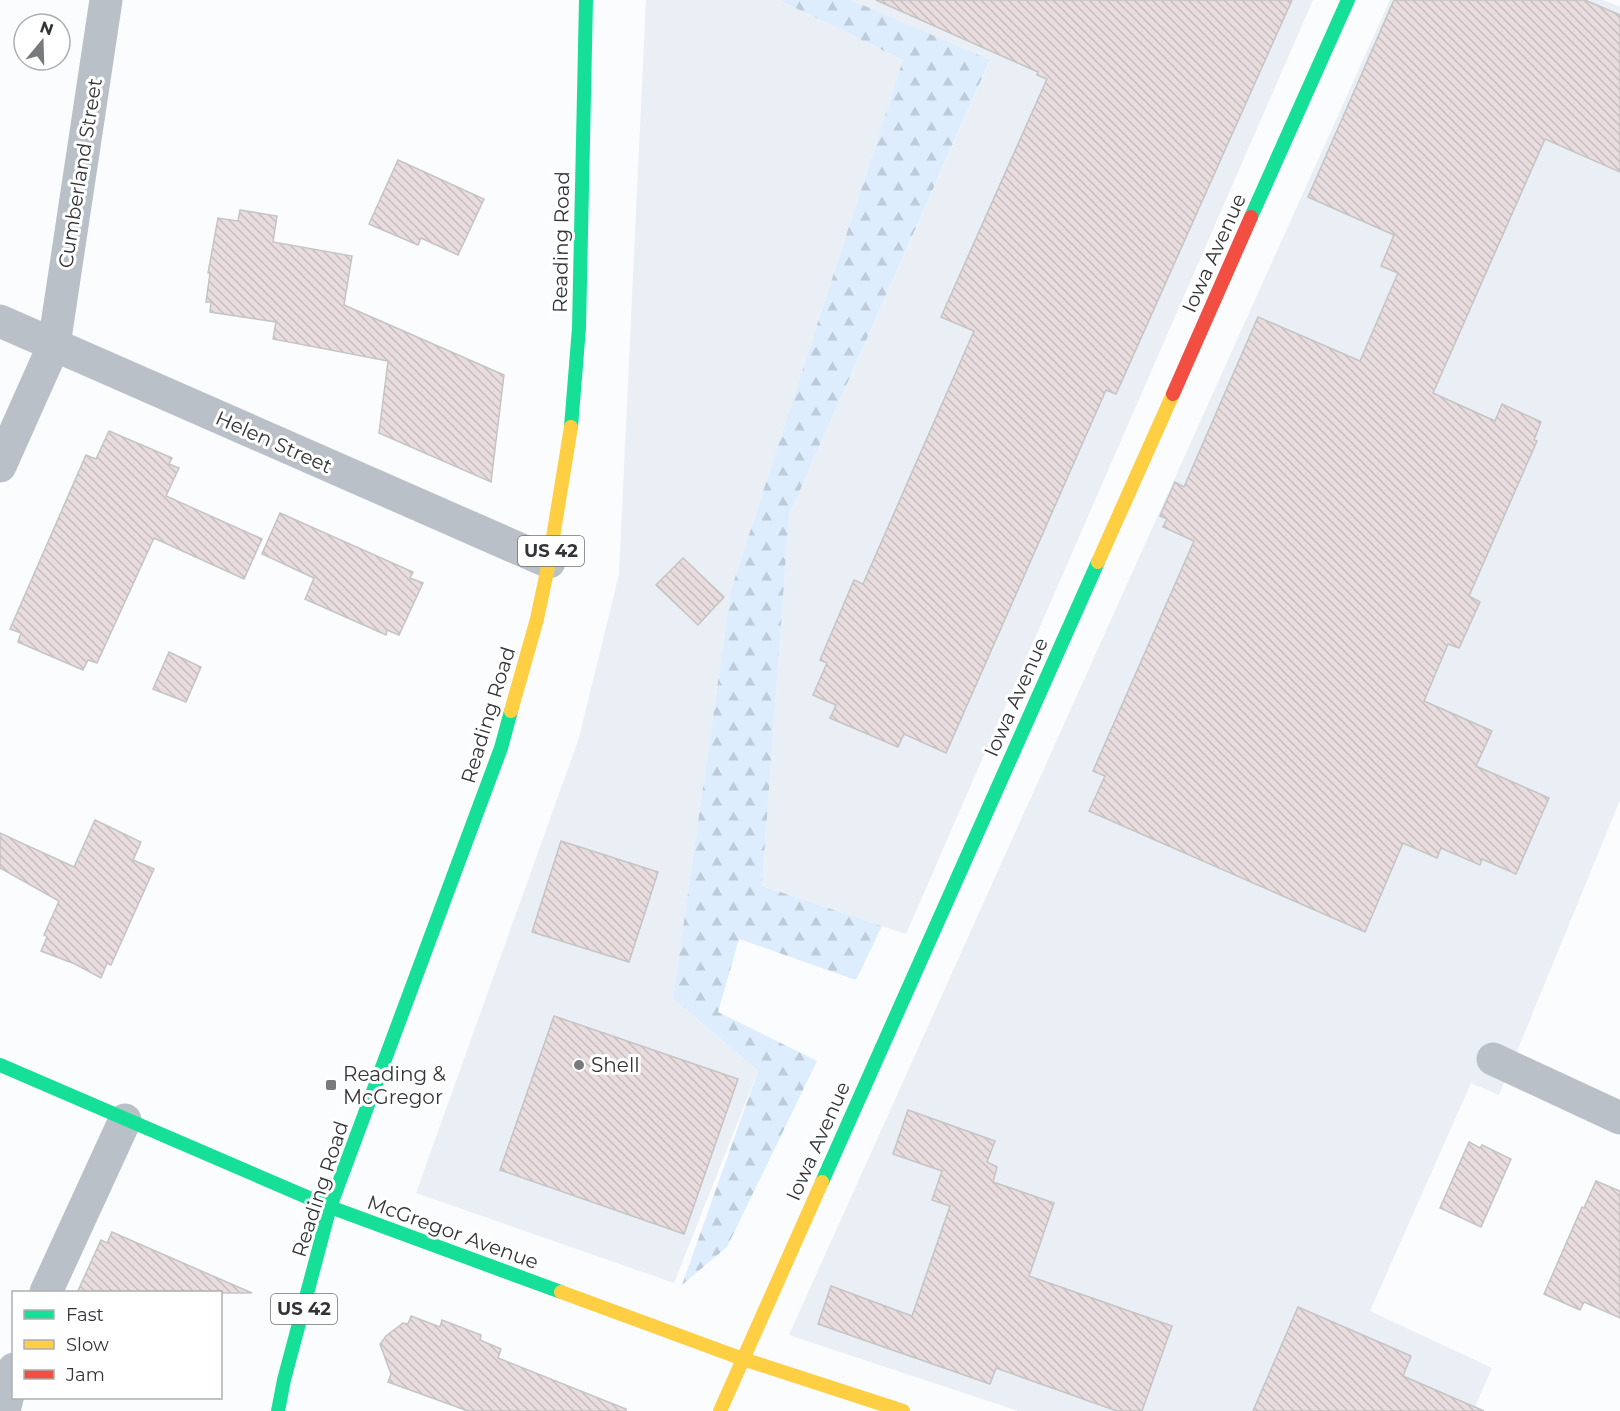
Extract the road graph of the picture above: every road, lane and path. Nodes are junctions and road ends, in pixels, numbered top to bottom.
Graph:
1 (106, 0) edge
2 (586, 0) edge
3 (1348, 0) edge
4 (0, 321) edge
5 (54, 345) junction
6 (0, 466) edge
7 (549, 562) junction
8 (1493, 1059) dead end
9 (0, 1065) edge
10 (1620, 1118) edge
11 (125, 1120) junction
12 (330, 1207) junction
13 (47, 1291) edge
14 (743, 1359) junction
15 (12, 1377) edge
16 (4, 1411) edge
17 (278, 1411) edge
18 (720, 1411) edge
19 (903, 1411) edge

1 - 5 street, Cumberland Street
2 - 7 street, Reading Road / US 42
3 - 14 street, Iowa Avenue
4 - 5 street, Helen Street
5 - 6 street, Cumberland Street
5 - 7 street, Helen Street
7 - 12 street, Reading Road / US 42
8 - 10 street
9 - 11 street, McGregor Avenue
11 - 12 street, McGregor Avenue
11 - 13 street
12 - 14 street, McGregor Avenue
12 - 17 street, Reading Road / US 42
14 - 18 street, Iowa Avenue
14 - 19 street, McGregor Avenue
15 - 16 street

